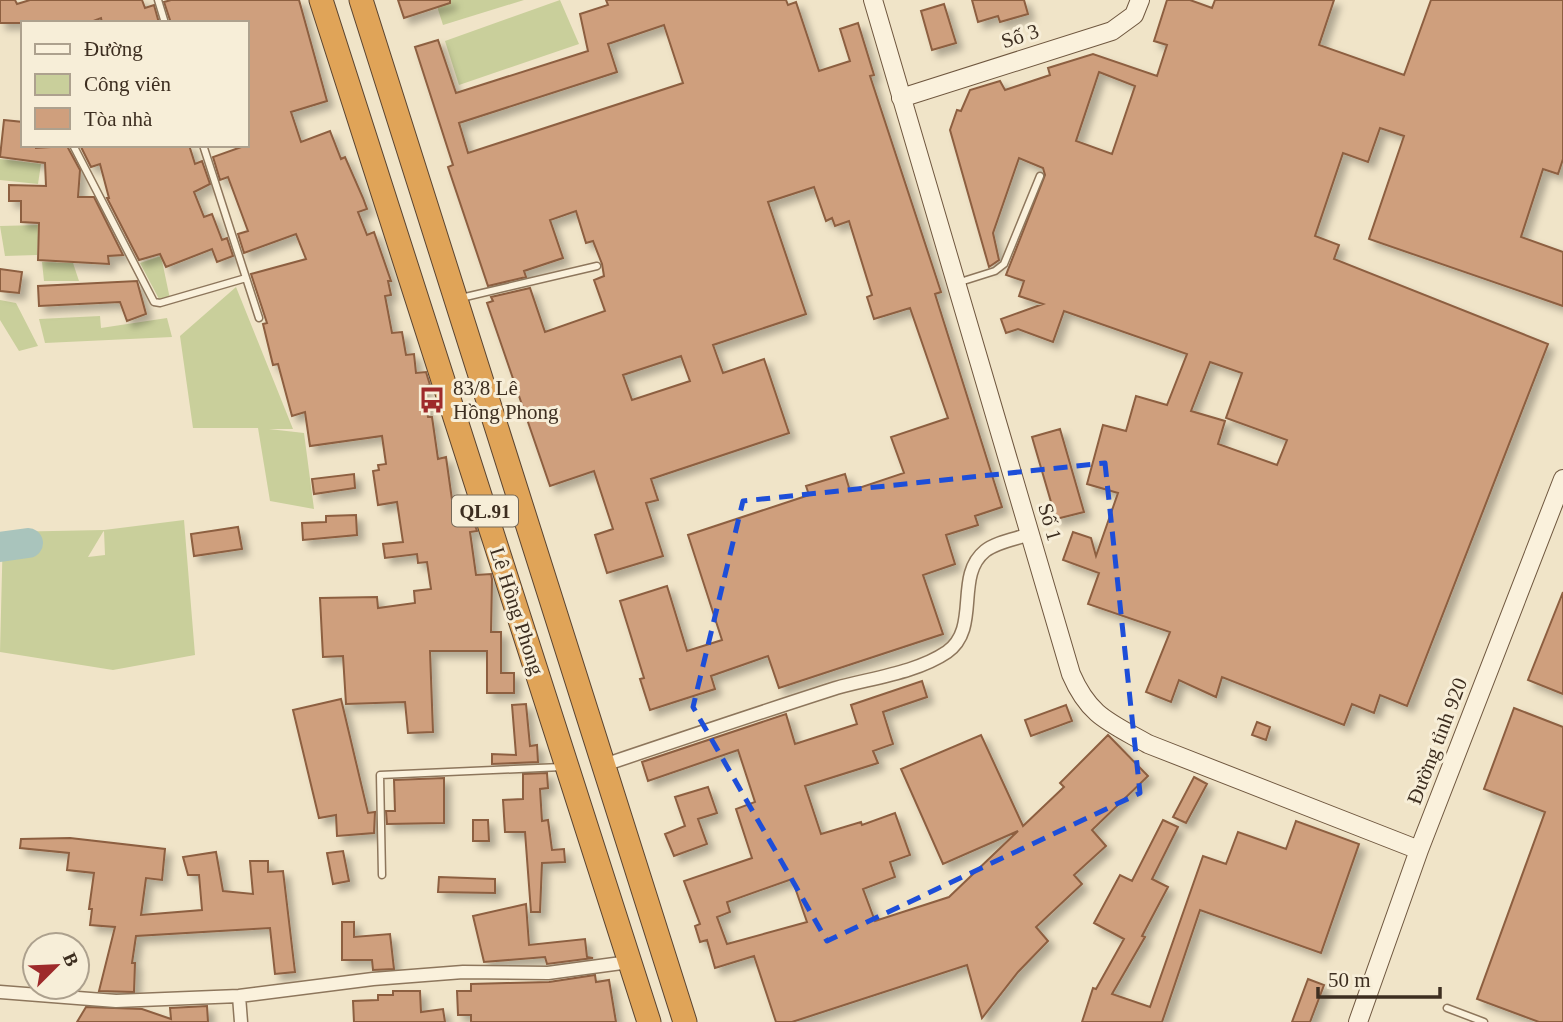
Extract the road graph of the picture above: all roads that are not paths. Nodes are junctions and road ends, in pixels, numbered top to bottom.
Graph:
1 (158, 0) edge
2 (321, 0) edge
3 (361, 0) edge
4 (873, 0) edge
5 (1140, 0) edge
6 (164, 21) edge
7 (901, 98) junction
8 (74, 147) edge
9 (204, 147) edge
10 (1040, 176) dead end
11 (597, 266) dead end
12 (246, 278) junction
13 (955, 284) junction
14 (456, 300) junction
15 (258, 318) dead end
16 (1563, 479) edge
17 (1030, 534) junction
18 (604, 765) junction
19 (567, 767) junction
20 (1419, 850) junction
21 (382, 875) dead end
22 (629, 962) junction
23 (6, 992) edge
24 (239, 996) junction
25 (1447, 1008) dead end
26 (240, 1022) edge
27 (649, 1022) edge
28 (685, 1022) edge
29 (1358, 1022) edge
30 (1484, 1022) edge

1 - 6 lane
2 - 19 highway, Lê Hồng Phong / QL.91
3 - 14 highway, Lê Hồng Phong / QL.91
4 - 7 street, Số 1
5 - 7 street, Số 3
7 - 13 street, Số 1
8 - 12 lane
9 - 12 lane
10 - 13 lane
11 - 14 lane
12 - 15 lane
13 - 17 street, Số 1
14 - 18 highway, Lê Hồng Phong / QL.91
16 - 20 street, Đường tỉnh 920
17 - 18 street
17 - 20 street, Số 1
18 - 28 highway, Lê Hồng Phong / QL.91
19 - 21 lane
19 - 22 highway, Lê Hồng Phong / QL.91
20 - 29 street, Đường tỉnh 920
22 - 24 street
22 - 27 highway, Lê Hồng Phong / QL.91
23 - 24 street
24 - 26 street
25 - 30 lane

